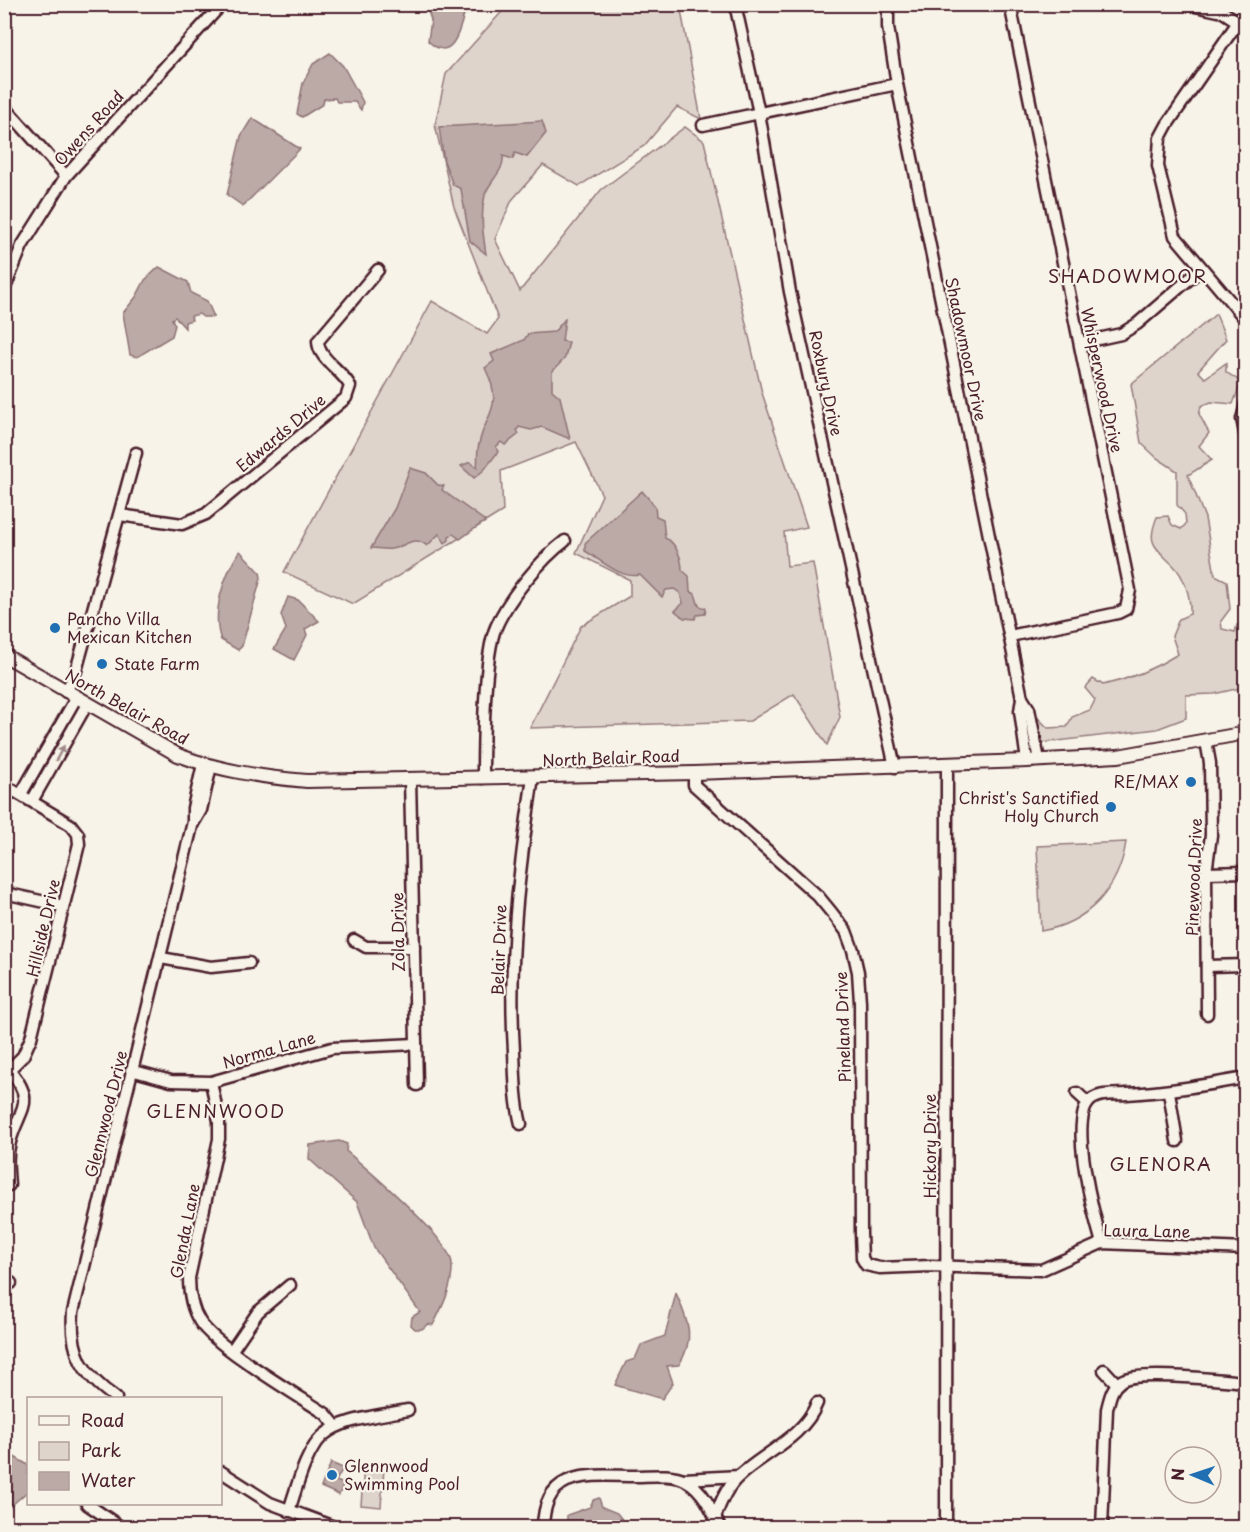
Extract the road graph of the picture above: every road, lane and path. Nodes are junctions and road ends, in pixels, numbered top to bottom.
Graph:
1 (222, 4) edge
2 (735, 4) edge
3 (888, 4) edge
4 (1010, 4) edge
5 (1186, 4) edge
6 (1242, 25) edge
7 (897, 84) junction
8 (4, 106) edge
9 (759, 113) junction
10 (703, 125) dead end
11 (66, 176) junction
12 (1201, 269) junction
13 (378, 270) dead end
14 (4, 290) edge
15 (1245, 320) edge
16 (1080, 343) junction
17 (1245, 404) edge
18 (1245, 438) edge
19 (136, 453) dead end
20 (120, 515) junction
21 (565, 541) dead end
22 (1010, 636) junction
23 (4, 655) edge
24 (76, 698) junction
25 (1245, 733) edge
26 (1206, 741) junction
27 (1033, 761) junction
28 (947, 764) junction
29 (207, 765) junction
30 (895, 767) junction
31 (694, 773) junction
32 (532, 777) junction
33 (483, 778) junction
34 (410, 780) junction
35 (4, 785) edge
36 (21, 794) junction
37 (32, 801) junction
38 (1245, 872) edge
39 (1206, 873) junction
40 (4, 895) edge
41 (63, 906) junction
42 (354, 940) dead end
43 (414, 947) junction
44 (160, 958) junction
45 (249, 963) dead end
46 (1245, 965) edge
47 (1207, 966) junction
48 (1207, 1014) dead end
49 (416, 1044) junction
50 (131, 1070) junction
51 (7, 1072) edge
52 (1245, 1078) edge
53 (211, 1082) junction
54 (417, 1085) dead end
55 (1169, 1092) junction
56 (1077, 1093) dead end
57 (1088, 1103) junction
58 (521, 1124) dead end
59 (1177, 1141) dead end
60 (9, 1185) dead end
61 (1102, 1243) junction
62 (1245, 1249) edge
63 (945, 1267) junction
64 (290, 1285) dead end
65 (232, 1350) junction
66 (1104, 1370) dead end
67 (1245, 1382) edge
68 (1118, 1384) junction
69 (115, 1397) edge
70 (817, 1403) dead end
71 (408, 1410) dead end
72 (335, 1425) junction
73 (222, 1472) edge
74 (739, 1476) junction
75 (684, 1479) junction
76 (90, 1505) edge
77 (289, 1511) junction
78 (718, 1523) edge
79 (122, 1527) edge
80 (337, 1527) edge
81 (543, 1527) edge
82 (946, 1527) edge
83 (1102, 1527) edge

1 - 11 street, Owens Road
2 - 9 street, Roxbury Drive
3 - 7 street, Shadowmoor Drive
4 - 16 street, Whisperwood Drive
5 - 6 street
6 - 12 street
7 - 9 street
7 - 22 street, Shadowmoor Drive
8 - 11 street
9 - 10 street
9 - 30 street, Roxbury Drive
11 - 14 street, Owens Road
12 - 15 street
12 - 16 street
13 - 20 street, Edwards Drive
16 - 22 street, Whisperwood Drive
17 - 18 street
19 - 20 street
20 - 24 street
21 - 33 street
22 - 27 street, Shadowmoor Drive
23 - 24 main road, North Belair Road
24 - 29 main road, North Belair Road
24 - 36 street
37 -> 24 street
25 - 26 main road, North Belair Road
26 - 27 main road, North Belair Road
26 - 39 street, Pinewood Drive
27 - 28 main road, North Belair Road
28 - 30 main road, North Belair Road
28 - 63 street, Hickory Drive
29 - 34 main road, North Belair Road
29 - 44 street, Glennwood Drive
30 - 31 main road, North Belair Road
31 - 32 main road, North Belair Road
31 - 63 street, Pineland Drive
32 - 33 main road, North Belair Road
32 - 58 street, Belair Drive
33 - 34 main road, North Belair Road
34 - 43 street, Zola Drive
35 - 36 street
36 - 37 street
37 - 41 street, Hillside Drive
38 - 39 street
39 - 47 street, Pinewood Drive
40 - 41 street
41 - 51 street, Hillside Drive
42 - 43 street
43 - 49 street, Zola Drive
44 - 45 street
44 - 50 street, Glennwood Drive
46 - 47 street
47 - 48 street, Pinewood Drive
49 - 53 street, Norma Lane
49 - 54 street, Zola Drive
50 - 53 street, Norma Lane
50 - 69 street, Glennwood Drive
51 - 60 street
52 - 55 street
53 - 65 street, Glenda Lane
55 - 57 street
55 - 59 street
56 - 57 street
57 - 61 street
61 - 62 street, Laura Lane
61 - 63 street, Laura Lane
63 - 82 street, Hickory Drive
64 - 65 street
65 - 72 street, Glenda Lane
66 - 68 street
67 - 68 street
68 - 83 street
70 - 74 street
71 - 72 street
72 - 77 street
73 - 77 street
74 - 75 street
74 - 78 street
75 - 78 street
75 - 81 street
76 - 79 street
77 - 80 street

